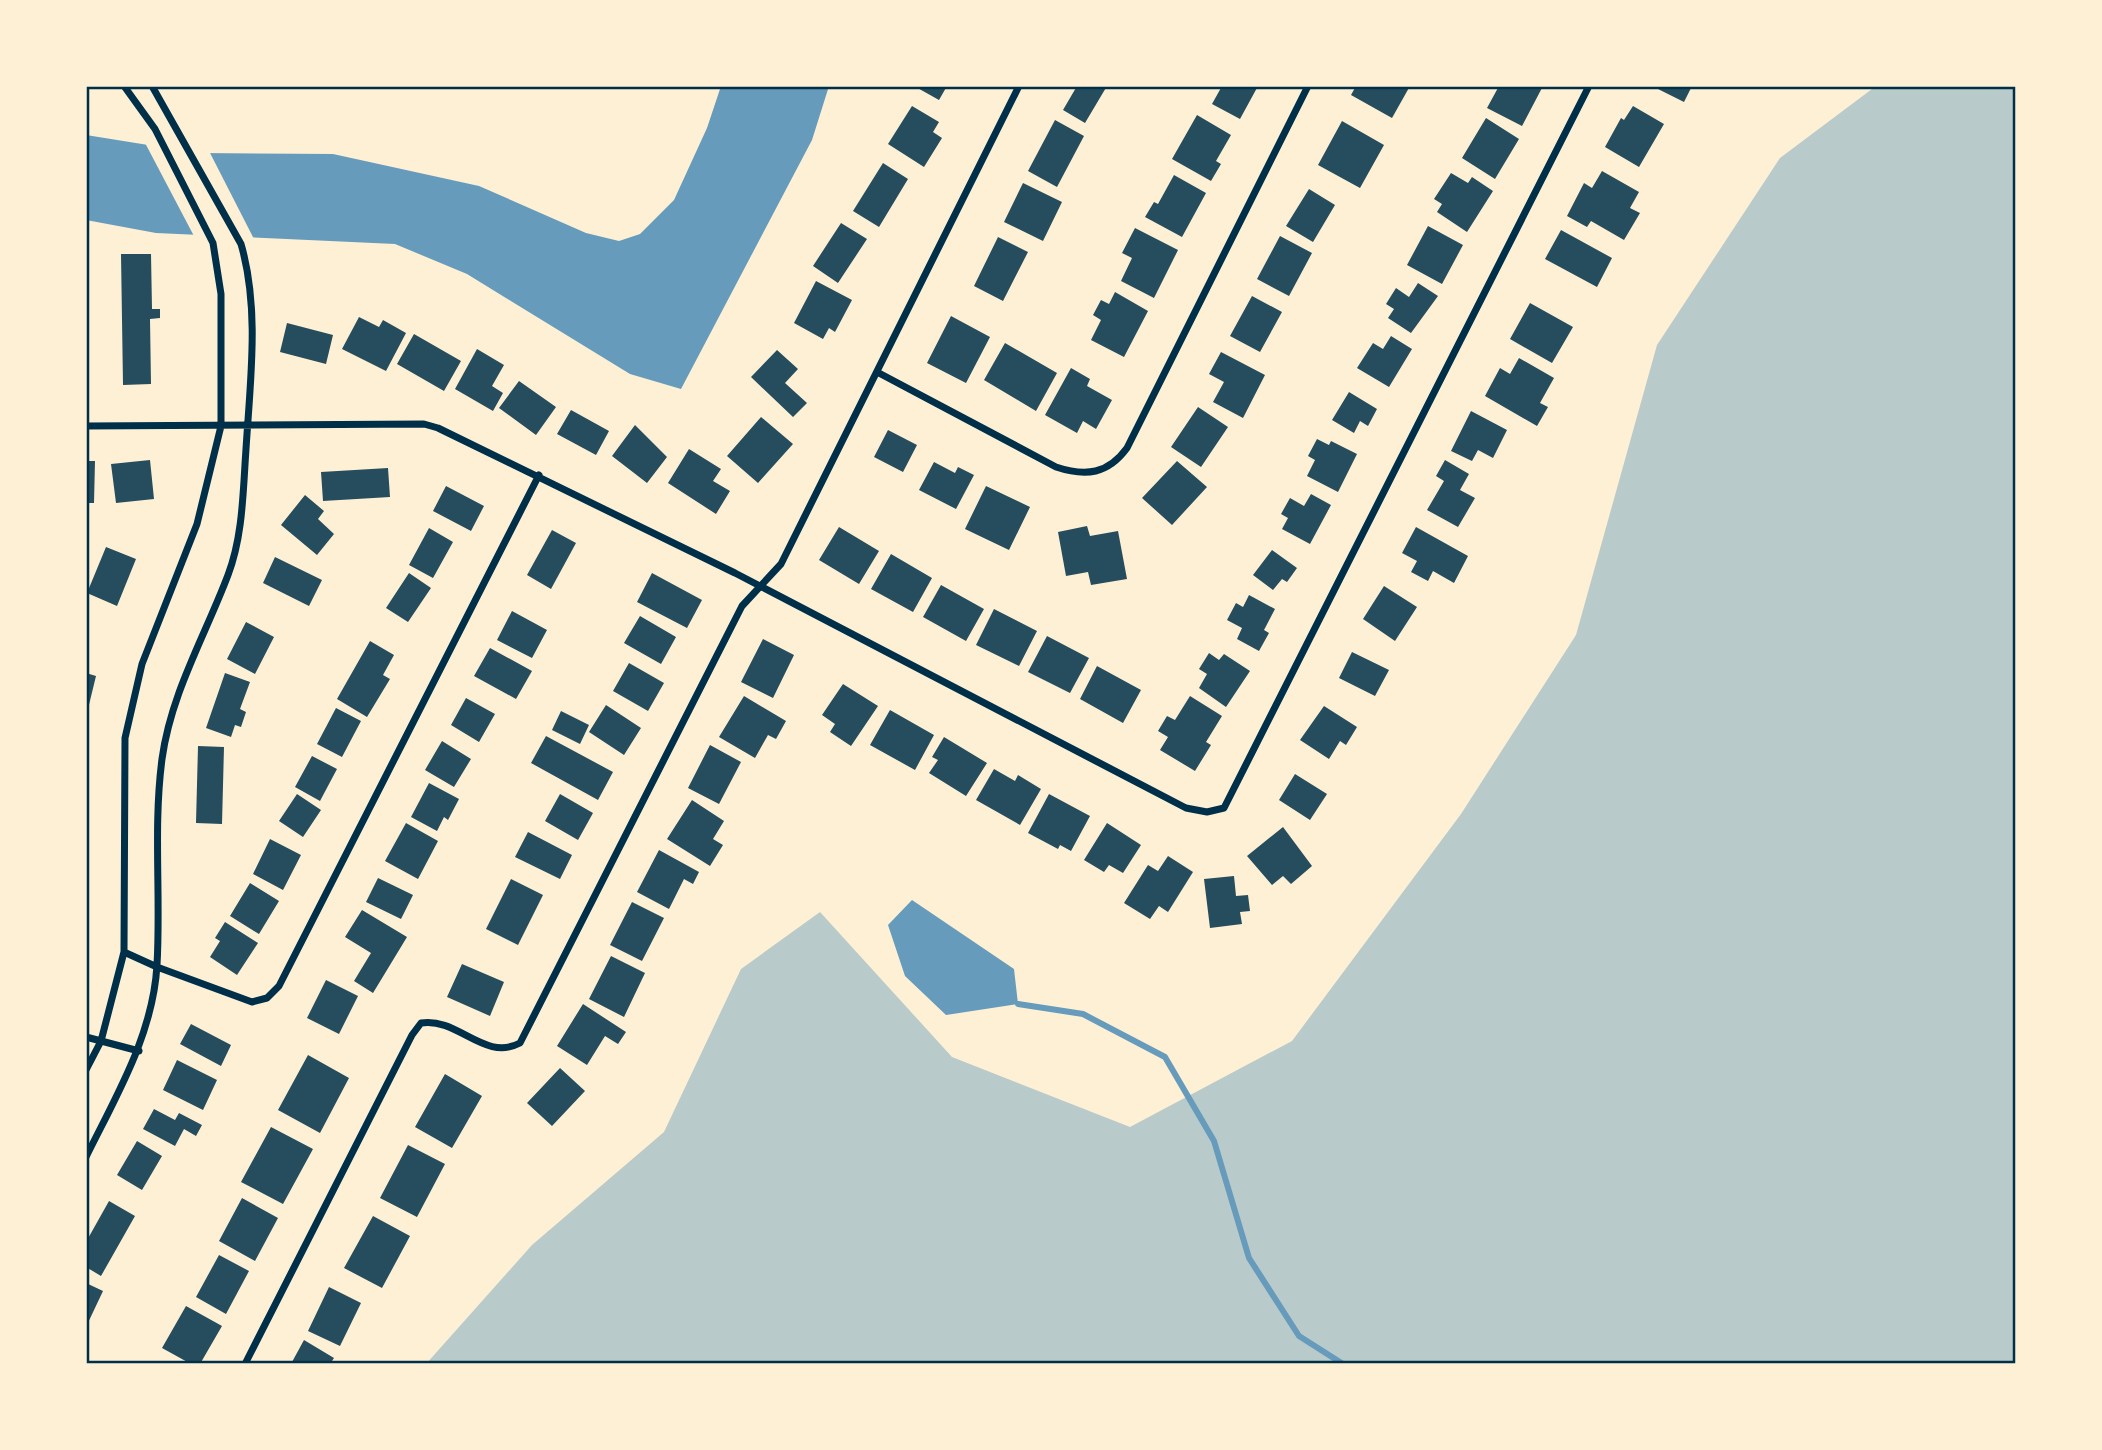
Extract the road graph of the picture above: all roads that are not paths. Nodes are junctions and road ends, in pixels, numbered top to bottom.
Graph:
1 (124, 86) edge
2 (152, 86) edge
3 (1019, 86) edge
4 (1308, 86) edge
5 (1590, 86) edge
6 (877, 372) junction
7 (247, 425) junction
8 (86, 426) edge
9 (221, 426) junction
10 (539, 475) junction
11 (760, 586) junction
12 (124, 951) junction
13 (157, 967) junction
14 (86, 1037) edge
15 (101, 1041) junction
16 (139, 1051) junction
17 (86, 1070) edge
18 (86, 1157) edge
19 (245, 1364) edge

1 - 9 street
2 - 7 street
3 - 6 street
4 - 6 street
5 - 11 street
6 - 11 street
7 - 9 street
7 - 10 street
7 - 13 street
8 - 9 street
9 - 12 street
10 - 11 street
10 - 13 street
11 - 19 street
12 - 13 street
12 - 15 street
13 - 16 street
14 - 15 street
15 - 16 street
15 - 17 street
16 - 18 street

